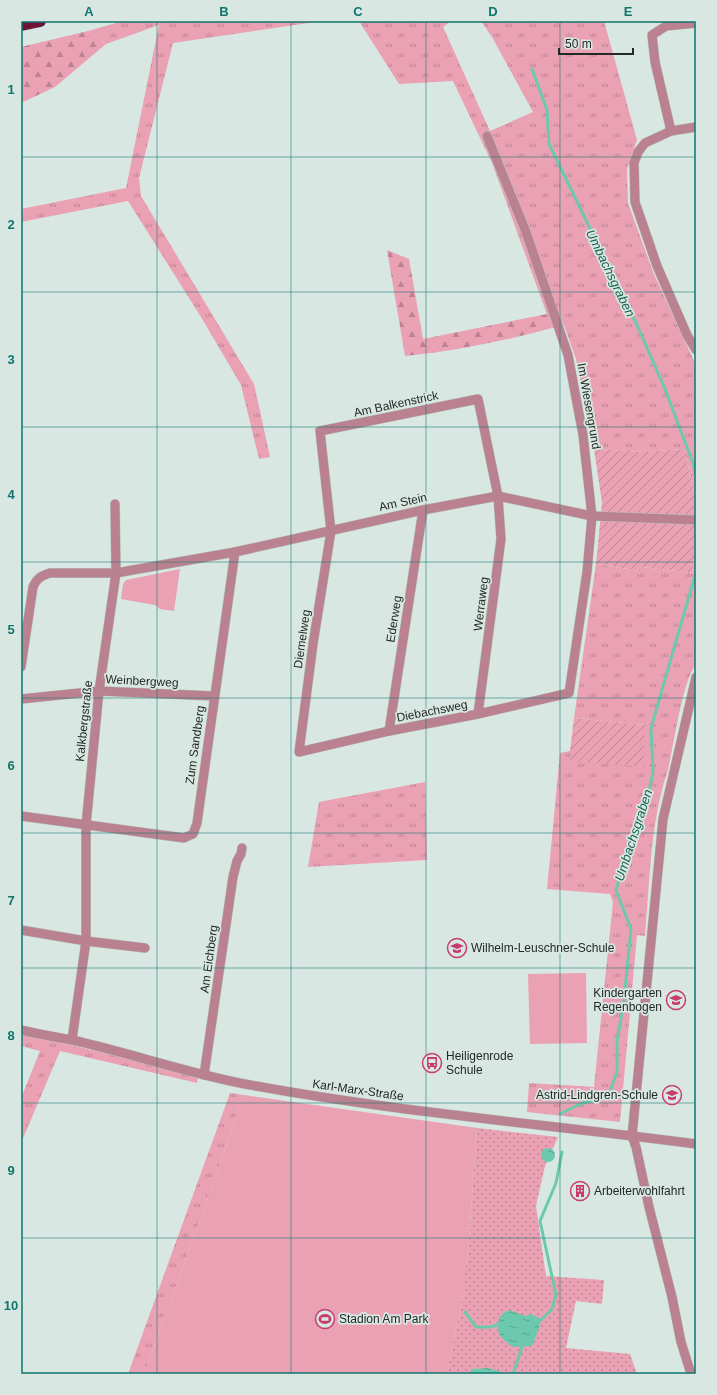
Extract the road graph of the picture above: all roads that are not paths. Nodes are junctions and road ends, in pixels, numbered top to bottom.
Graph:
1 (40, 21) edge
2 (696, 23) edge
3 (21, 25) edge
4 (696, 127) edge
5 (671, 131) junction
6 (487, 136) dead end
7 (696, 350) edge
8 (498, 496) junction
9 (115, 504) dead end
10 (423, 510) junction
11 (592, 516) junction
12 (696, 520) edge
13 (331, 530) junction
14 (235, 552) junction
15 (116, 573) junction
16 (21, 667) edge
17 (696, 677) edge
18 (99, 691) junction
19 (569, 693) joint
20 (214, 696) junction
21 (21, 699) edge
22 (478, 714) junction
23 (389, 731) junction
24 (299, 752) joint
25 (21, 816) edge
26 (86, 825) junction
27 (242, 848) dead end
28 (21, 930) edge
29 (86, 941) junction
30 (145, 948) dead end
31 (21, 1030) edge
32 (72, 1040) junction
33 (204, 1075) junction
34 (632, 1136) junction
35 (696, 1144) edge
36 (691, 1374) edge

1 - 3 highway
2 - 5 street
4 - 5 street
5 - 7 street
6 - 11 street, Im Wiesengrund
8 - 10 street, Am Stein
8 - 11 street, Am Stein
8 - 13 street, Am Balkenstrick
8 - 22 street, Werraweg
9 - 15 street, Kalkbergstraße
10 - 13 street, Am Stein
10 - 23 street, Ederweg
11 - 12 street, Am Stein
11 - 19 street, Im Wiesengrund
13 - 14 street, Am Stein
13 - 24 street, Diemelweg
14 - 15 street, Am Stein
14 - 20 street, Zum Sandberg
15 - 16 street, Am Stein
15 - 18 street, Kalkbergstraße
17 - 34 street
18 - 20 street, Weinbergweg
18 - 21 street, Weinbergweg
18 - 26 street, Kalkbergstraße
19 - 22 street, Diebachsweg
20 - 26 street, Zum Sandberg
22 - 23 street, Diebachsweg
23 - 24 street, Diebachsweg
25 - 26 street
26 - 29 street, Kalkbergstraße
27 - 33 street, Am Eichberg
28 - 29 street
29 - 30 street
29 - 32 street, Kalkbergstraße
31 - 32 street, Karl-Marx-Straße
32 - 33 street, Karl-Marx-Straße
33 - 34 street, Karl-Marx-Straße
34 - 35 street, Karl-Marx-Straße
34 - 36 street

